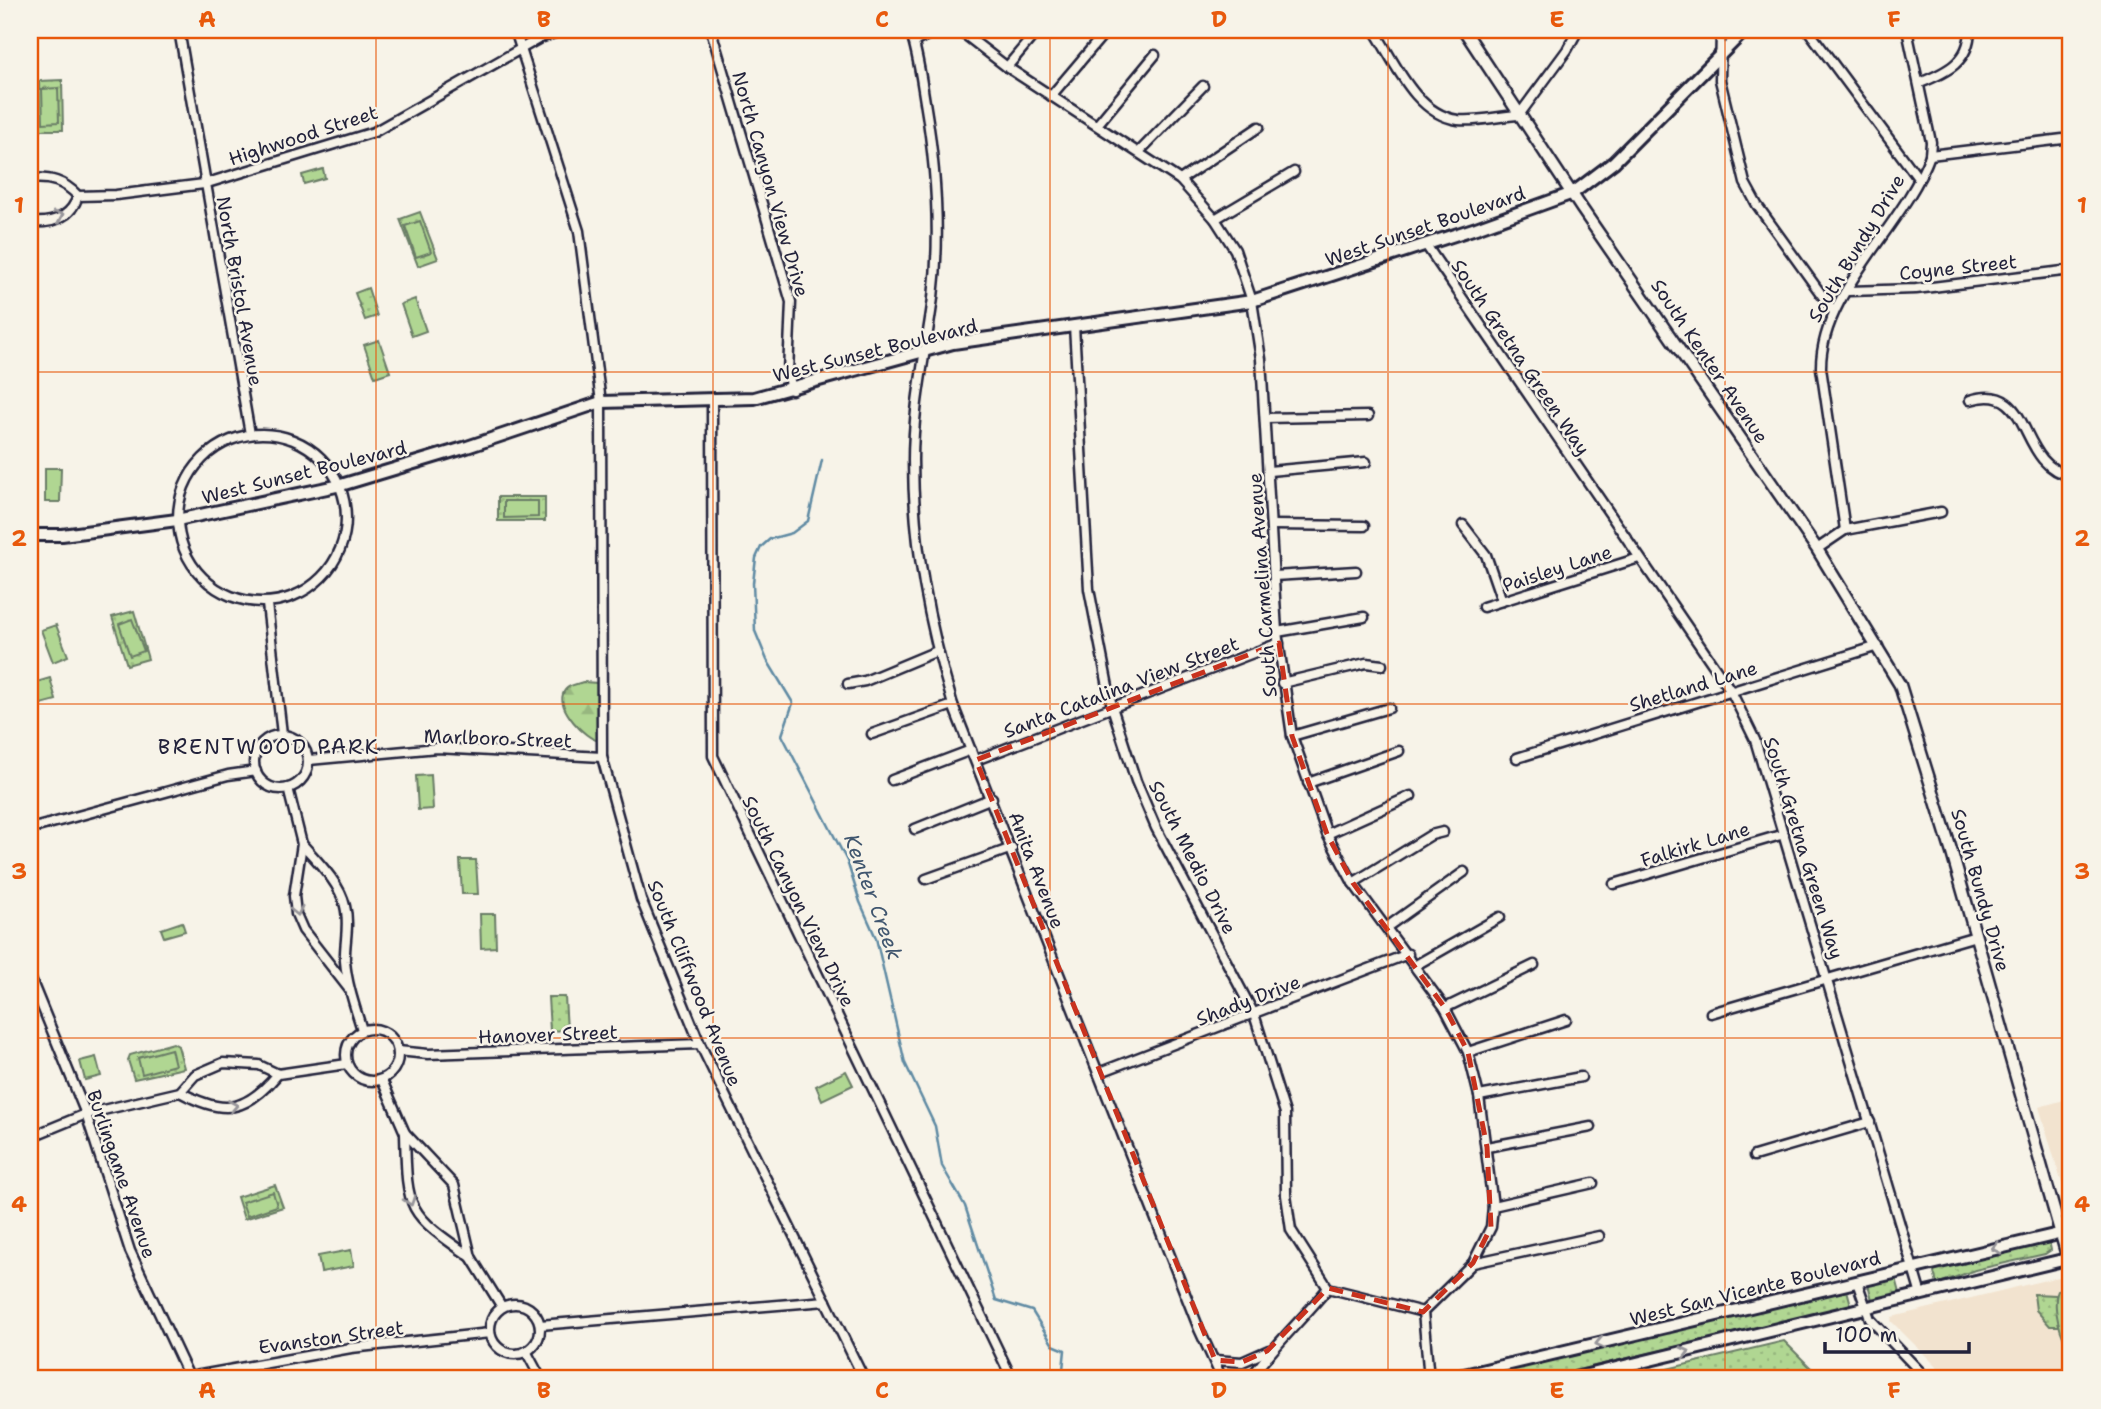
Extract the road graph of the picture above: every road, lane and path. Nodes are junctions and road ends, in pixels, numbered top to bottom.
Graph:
1 (179, 30) edge
2 (515, 30) edge
3 (563, 30) edge
4 (711, 30) edge
5 (910, 30) edge
6 (937, 30) edge
7 (1038, 30) edge
8 (1107, 30) edge
9 (1374, 30) edge
10 (1464, 30) edge
11 (1578, 30) edge
12 (1721, 30) edge
13 (1745, 30) edge
14 (1808, 30) edge
15 (1907, 30) edge
16 (1970, 30) edge
17 (962, 31) edge
18 (914, 42) junction
19 (521, 49) junction
20 (1719, 54) junction
21 (1155, 55) dead end
22 (1007, 67) junction
23 (1920, 83) junction
24 (1203, 86) dead end
25 (1051, 96) junction
26 (1519, 115) junction
27 (1097, 125) junction
28 (1259, 127) dead end
29 (2071, 138) edge
30 (1139, 152) junction
31 (1930, 155) junction
32 (1294, 172) dead end
33 (1918, 178) junction
34 (30, 179) edge
35 (1180, 180) junction
36 (204, 184) junction
37 (1573, 193) junction
38 (78, 196) junction
39 (1215, 219) junction
40 (30, 222) edge
41 (1426, 245) junction
42 (2071, 270) edge
43 (1848, 291) junction
44 (1251, 301) junction
45 (1834, 312) junction
46 (1074, 326) junction
47 (925, 352) junction
48 (792, 390) junction
49 (1970, 400) dead end
50 (712, 401) junction
51 (601, 402) junction
52 (1368, 416) dead end
53 (1265, 418) junction
54 (250, 434) junction
55 (1366, 462) dead end
56 (1269, 471) junction
57 (2071, 475) edge
58 (341, 485) junction
59 (1941, 512) dead end
60 (177, 520) junction
61 (1272, 525) junction
62 (1463, 525) dead end
63 (1364, 526) dead end
64 (1845, 530) junction
65 (30, 535) edge
66 (1818, 549) junction
67 (1639, 558) junction
68 (1356, 571) dead end
69 (1273, 576) junction
70 (1502, 601) junction
71 (267, 604) junction
72 (1483, 607) dead end
73 (1364, 617) dead end
74 (1277, 632) junction
75 (1279, 643) junction
76 (1878, 646) junction
77 (937, 651) junction
78 (1382, 665) dead end
79 (1282, 683) junction
80 (848, 684) dead end
81 (1731, 691) junction
82 (953, 705) junction
83 (1112, 707) junction
84 (1389, 708) dead end
85 (282, 734) junction
86 (872, 734) dead end
87 (1292, 736) junction
88 (971, 750) junction
89 (1399, 751) dead end
90 (602, 757) junction
91 (1517, 758) dead end
92 (309, 760) junction
93 (976, 760) junction
94 (256, 771) junction
95 (892, 780) dead end
96 (1308, 783) junction
97 (288, 788) junction
98 (1411, 796) dead end
99 (992, 798) junction
100 (30, 829) edge
101 (915, 829) dead end
102 (1443, 832) dead end
103 (1327, 834) junction
104 (1784, 834) junction
105 (302, 844) junction
106 (1012, 848) junction
107 (1464, 872) dead end
108 (926, 879) dead end
109 (1353, 883) junction
110 (1614, 884) dead end
111 (1500, 917) dead end
112 (1387, 927) junction
113 (1976, 936) junction
114 (1408, 954) junction
115 (1416, 965) junction
116 (1534, 965) dead end
117 (30, 977) edge
118 (1829, 979) junction
119 (349, 989) junction
120 (1445, 1008) junction
121 (1711, 1013) dead end
122 (1254, 1014) junction
123 (1566, 1020) dead end
124 (362, 1030) junction
125 (700, 1044) junction
126 (398, 1051) junction
127 (1468, 1052) junction
128 (347, 1064) junction
129 (1098, 1073) junction
130 (278, 1074) junction
131 (1581, 1077) dead end
132 (382, 1080) junction
133 (180, 1093) junction
134 (1479, 1096) junction
135 (86, 1114) junction
136 (1870, 1122) junction
137 (1591, 1127) dead end
138 (405, 1133) junction
139 (30, 1137) edge
140 (1487, 1147) junction
141 (1754, 1156) dead end
142 (1593, 1183) dead end
143 (1493, 1206) junction
144 (2067, 1232) edge
145 (1599, 1236) dead end
146 (471, 1257) junction
147 (2070, 1259) edge
148 (1474, 1263) junction
149 (1913, 1268) junction
150 (1857, 1282) junction
151 (1328, 1289) junction
152 (1921, 1295) junction
153 (826, 1301) junction
154 (502, 1307) junction
155 (1866, 1308) junction
156 (1423, 1312) junction
157 (540, 1325) junction
158 (490, 1333) junction
159 (1274, 1346) junction
160 (526, 1351) junction
161 (1215, 1360) junction
162 (189, 1377) edge
163 (178, 1379) edge
164 (541, 1379) edge
165 (864, 1379) edge
166 (1012, 1379) edge
167 (1222, 1379) edge
168 (1250, 1379) edge
169 (1429, 1379) edge
170 (1447, 1379) edge
171 (1571, 1379) edge
172 (1927, 1379) edge

1 - 36 street, North Bristol Avenue
2 - 19 street, South Cliffwood Avenue
3 - 19 street
4 - 48 street, North Canyon View Drive
5 - 18 street, Anita Avenue
6 - 18 street
7 - 22 street
8 - 25 street
9 - 26 street
10 - 26 street, South Kenter Avenue
11 - 26 street
12 - 20 street
13 - 20 main road, West Sunset Boulevard
14 - 33 street
15 - 23 street
16 - 23 street
17 - 22 street, South Carmelina Avenue
18 - 47 street, Anita Avenue
19 - 36 street, Highwood Street
19 - 51 street, South Cliffwood Avenue
20 - 37 main road, West Sunset Boulevard
20 - 45 street
21 - 27 street
22 - 25 street, South Carmelina Avenue
23 - 31 street
24 - 30 street
25 - 27 street, South Carmelina Avenue
26 - 37 street, South Kenter Avenue
27 - 30 street, South Carmelina Avenue
28 - 35 street
29 - 31 street
30 - 35 street, South Carmelina Avenue
31 - 33 street, South Bundy Drive
32 - 39 street
33 - 43 street, South Bundy Drive
34 - 38 street
35 - 39 street, South Carmelina Avenue
36 - 38 street, Highwood Street
36 - 54 street, North Bristol Avenue
37 - 41 main road, West Sunset Boulevard
37 - 66 street, South Kenter Avenue
40 -> 38 street
39 - 44 street, South Carmelina Avenue
41 - 44 main road, West Sunset Boulevard
41 - 67 street, South Gretna Green Way
42 - 43 street, Coyne Street
43 - 45 street, South Bundy Drive
44 - 46 main road, West Sunset Boulevard
44 - 53 street, South Carmelina Avenue
45 - 64 street, South Bundy Drive
46 - 47 main road, West Sunset Boulevard
46 - 83 street, South Medio Drive
47 - 48 main road, West Sunset Boulevard
47 - 77 street, Anita Avenue
48 - 50 main road, West Sunset Boulevard
49 - 57 street
50 - 51 main road, West Sunset Boulevard
50 - 166 street, South Canyon View Drive
51 - 58 main road, West Sunset Boulevard
51 - 90 street, South Cliffwood Avenue
52 - 53 street
53 - 56 street, South Carmelina Avenue
54 - 58 street
54 - 60 street
55 - 56 street
56 - 61 street, South Carmelina Avenue
58 - 60 main road, West Sunset Boulevard
58 - 71 street
59 - 64 street
60 - 65 main road, West Sunset Boulevard
60 - 71 street
61 - 63 street
61 - 69 street, South Carmelina Avenue
62 - 70 street
64 - 66 street
66 - 76 street, South Bundy Drive
67 - 70 street, Paisley Lane
67 - 81 street, South Gretna Green Way
68 - 69 street
69 - 74 street, South Carmelina Avenue
70 - 72 street, Paisley Lane
71 - 85 street
73 - 74 street
74 - 75 street, South Carmelina Avenue
75 - 79 street, South Carmelina Avenue
75 - 83 street, Santa Catalina View Street
76 - 81 street, Shetland Lane
76 - 113 street, South Bundy Drive
77 - 80 street
77 - 82 street, Anita Avenue
78 - 79 street
79 - 87 street, South Carmelina Avenue
81 - 91 street, Shetland Lane
81 - 104 street, South Gretna Green Way
82 - 86 street
82 - 88 street, Anita Avenue
83 - 93 street, Santa Catalina View Street
83 - 122 street, South Medio Drive
84 - 87 street
85 - 92 street
85 - 94 street
87 - 96 street, South Carmelina Avenue
88 - 93 street, Anita Avenue
88 - 95 street
89 - 96 street
90 - 92 street, Marlboro Street
90 - 125 street, South Cliffwood Avenue
92 - 97 street
93 - 99 street, Anita Avenue
94 - 97 street
94 - 100 street
96 - 103 street, South Carmelina Avenue
97 - 105 street
98 - 103 street
99 - 101 street
99 - 106 street, Anita Avenue
102 - 109 street
103 - 109 street, South Carmelina Avenue
104 - 110 street, Falkirk Lane
104 - 118 street, South Gretna Green Way
105 - 119 street
105 -> 119 street
106 - 108 street
106 - 129 street, Anita Avenue
107 - 112 street
109 - 112 street, South Carmelina Avenue
111 - 115 street
112 - 114 street, South Carmelina Avenue
113 - 118 street
113 - 144 street, South Bundy Drive
114 - 115 street, South Carmelina Avenue
114 - 122 street, Shady Drive
115 - 120 street, South Carmelina Avenue
116 - 120 street
117 - 135 street, Burlingame Avenue
118 - 121 street
118 - 136 street, South Gretna Green Way
119 - 124 street
120 - 127 street, South Carmelina Avenue
122 - 129 street, Shady Drive
122 - 151 street, South Medio Drive
123 - 127 street
124 - 126 street
124 - 128 street
125 - 126 street, Hanover Street
125 - 153 street, South Cliffwood Avenue
126 - 132 street
127 - 134 street, South Carmelina Avenue
128 - 130 street
128 - 132 street
129 - 161 street, Anita Avenue
130 - 133 street
133 -> 130 street
131 - 134 street
132 - 138 street
133 - 135 street
134 - 140 street, South Carmelina Avenue
135 - 139 street
135 - 162 street, Burlingame Avenue
136 - 141 street
136 - 149 street, South Gretna Green Way
137 - 140 street
138 - 146 street
138 -> 146 street
140 - 143 street, South Carmelina Avenue
142 - 143 street
143 - 148 street, South Carmelina Avenue
144 - 147 street, South Bundy Drive
144 -> 149 main road, West San Vicente Boulevard
145 - 148 street
146 - 154 street
147 - 152 main road
148 - 156 street, South Carmelina Avenue
149 - 150 main road, West San Vicente Boulevard
149 - 152 street, South Gretna Green Way
150 - 155 street
150 -> 170 main road, West San Vicente Boulevard
151 - 156 street
151 - 159 street
152 - 155 main road
153 - 157 street
153 - 165 street, South Cliffwood Avenue
154 - 157 street
154 - 158 street
171 -> 155 main road
155 - 172 street
156 - 169 street
157 - 160 street
158 - 160 street
158 - 162 street, Evanston Street
159 - 161 street
159 - 168 street
160 - 164 street
161 - 167 street, Anita Avenue
162 - 163 street, Evanston Street

